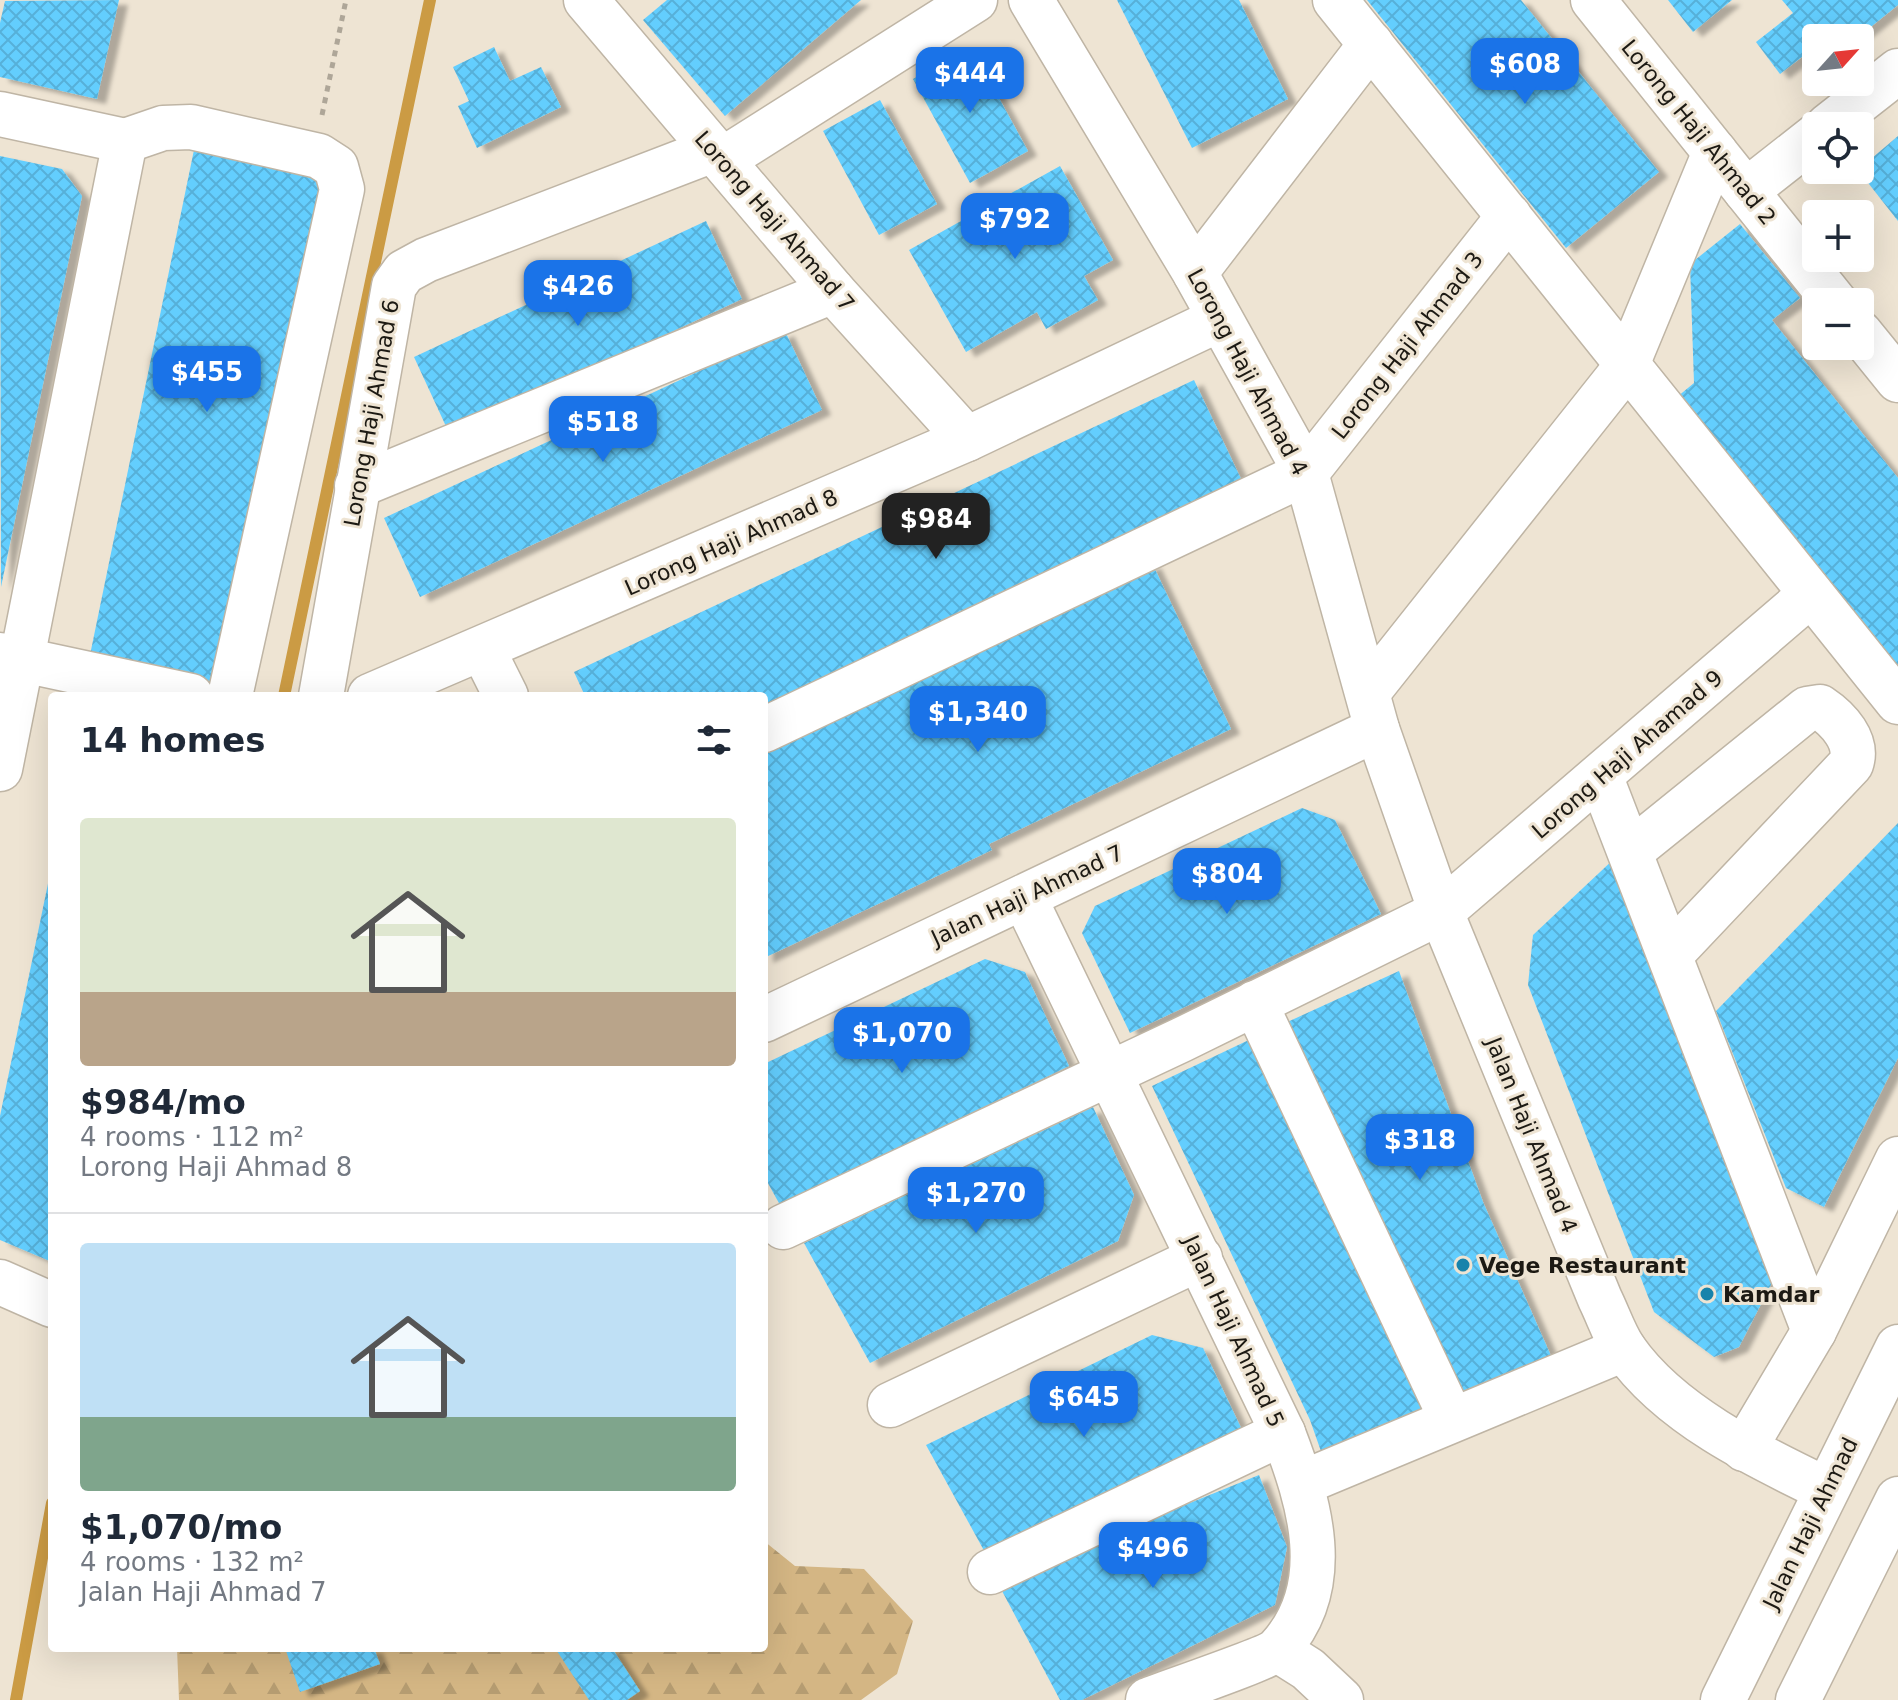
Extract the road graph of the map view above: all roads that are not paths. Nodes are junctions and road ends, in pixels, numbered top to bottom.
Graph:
1 (975, 0) edge
2 (1031, 0) edge
3 (1335, 0) edge
4 (1593, 0) edge
5 (589, 1) edge
6 (1371, 44) junction
7 (1898, 71) edge
8 (1846, 112) edge
9 (0, 114) edge
10 (125, 141) junction
11 (1802, 147) edge
12 (1715, 152) junction
13 (718, 155) junction
14 (1746, 191) junction
15 (1509, 216) junction
16 (1195, 273) junction
17 (1824, 288) edge
18 (833, 291) junction
19 (1220, 319) junction
20 (1874, 350) edge
21 (1626, 367) junction
22 (1898, 380) edge
23 (967, 439) junction
24 (1306, 473) junction
25 (357, 486) junction
26 (1811, 594) junction
27 (483, 650) junction
28 (11, 658) edge
29 (172, 692) edge
30 (231, 692) edge
31 (322, 692) edge
32 (380, 692) edge
33 (504, 692) edge
34 (1898, 702) edge
35 (1373, 710) junction
36 (768, 728) edge
37 (0, 769) edge
38 (1601, 778) junction
39 (1631, 851) junction
40 (1024, 897) junction
41 (1441, 912) junction
42 (1671, 954) junction
43 (1255, 1003) junction
44 (768, 1018) edge
45 (1111, 1071) junction
46 (1898, 1159) edge
47 (783, 1227) dead end
48 (1200, 1258) junction
49 (0, 1282) edge
50 (48, 1303) edge
51 (1814, 1331) junction
52 (1898, 1347) edge
53 (1624, 1349) junction
54 (890, 1405) dead end
55 (1451, 1418) junction
56 (1283, 1433) junction
57 (1744, 1449) junction
58 (1302, 1483) junction
59 (1825, 1489) junction
60 (1898, 1499) edge
61 (990, 1572) dead end
62 (1278, 1650) junction
63 (1200, 1690) edge
64 (1148, 1700) edge
65 (1341, 1700) edge
66 (1723, 1700) edge
67 (1798, 1700) edge

1 - 13 street, Lorong Haji Ahmad 6
2 - 16 street, Lorong Haji Ahmad 4
3 - 6 street
4 - 12 street, Lorong Haji Ahmad 2
5 - 13 street, Lorong Haji Ahmad 7
6 - 15 street
6 - 16 street
7 - 8 street
9 - 10 street
10 - 28 street
10 - 30 street
11 - 14 street
12 - 14 street, Lorong Haji Ahmad 2
12 - 21 street
13 - 18 street, Lorong Haji Ahmad 7
13 - 25 street, Lorong Haji Ahmad 6
14 - 17 street, Lorong Haji Ahmad 2
15 - 21 street
15 - 24 street, Lorong Haji Ahmad 3
16 - 19 street, Lorong Haji Ahmad 4
18 - 23 street, Lorong Haji Ahmad 7
18 - 25 street
19 - 23 street, Lorong Haji Ahmad 8
19 - 24 street, Lorong Haji Ahmad 4
20 - 22 street
21 - 26 street
21 - 35 street
23 - 27 street, Lorong Haji Ahmad 8
24 - 35 street, Lorong Haji Ahmad 4
24 - 36 street
25 - 31 street, Lorong Haji Ahmad 6
26 - 34 street
26 - 38 street, Lorong Haji Ahamad 9
27 - 32 street, Lorong Haji Ahmad 8
27 - 33 street
28 - 29 street
28 - 37 street
35 - 40 street, Jalan Haji Ahmad 7
35 - 41 street, Lorong Haji Ahmad 4
38 - 39 street
38 - 41 street, Lorong Haji Ahamad 9
39 - 42 street
39 - 42 street
40 - 44 street, Jalan Haji Ahmad 7
40 - 45 street, Jalan Haji Ahmad 5
41 - 43 street, Lorong Haji Ahamad 9
41 - 53 street, Jalan Haji Ahmad 4
42 - 51 street
43 - 45 street, Lorong Haji Ahamad 9
43 - 55 street
45 - 47 street, Lorong Haji Ahamad 9
45 - 48 street, Jalan Haji Ahmad 5
46 - 51 street
48 - 54 street
48 - 56 street, Jalan Haji Ahmad 5
49 - 50 street
51 - 57 street
52 - 59 street, Jalan Haji Ahmad
53 - 55 street
53 - 57 street, Jalan Haji Ahmad 4
55 - 58 street
56 - 58 street, Jalan Haji Ahmad 5
56 - 61 street
57 - 59 street, Jalan Haji Ahmad 4
58 - 62 street, Jalan Haji Ahmad 5
59 - 66 street, Jalan Haji Ahmad
60 - 67 street
62 - 63 street
62 - 65 street
63 - 64 street

